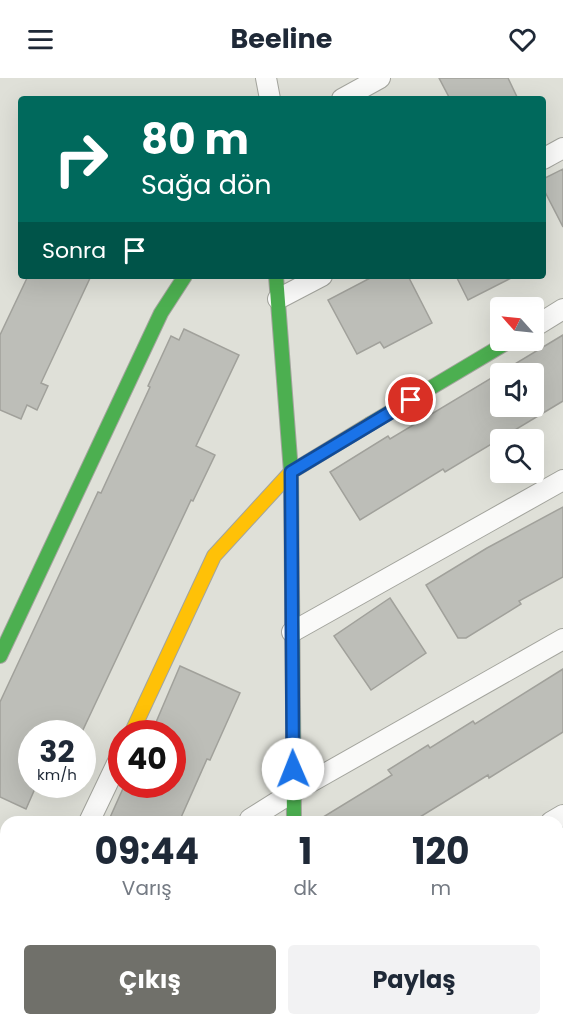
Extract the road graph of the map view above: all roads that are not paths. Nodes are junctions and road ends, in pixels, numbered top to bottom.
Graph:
1 (266, 78) edge
2 (380, 78) edge
3 (269, 96) edge
4 (347, 96) edge
5 (563, 148) edge
6 (546, 157) edge
7 (183, 279) edge
8 (276, 279) edge
9 (316, 279) edge
10 (278, 299) junction
11 (563, 309) edge
12 (544, 321) edge
13 (493, 351) edge
14 (291, 472) junction
15 (563, 480) edge
16 (292, 632) junction
17 (563, 639) edge
18 (0, 656) edge
19 (138, 720) edge
20 (108, 782) edge
21 (293, 792) junction
22 (92, 816) edge
23 (255, 816) edge
24 (294, 816) edge

1 - 3 street
2 - 4 street
5 - 6 street
7 - 18 street
8 - 10 street
9 - 10 street
10 - 14 street
11 - 12 street
13 - 14 street
14 - 16 street
14 - 19 street
15 - 16 street
16 - 21 street
17 - 21 street
20 - 22 street
21 - 23 street
21 - 24 street

